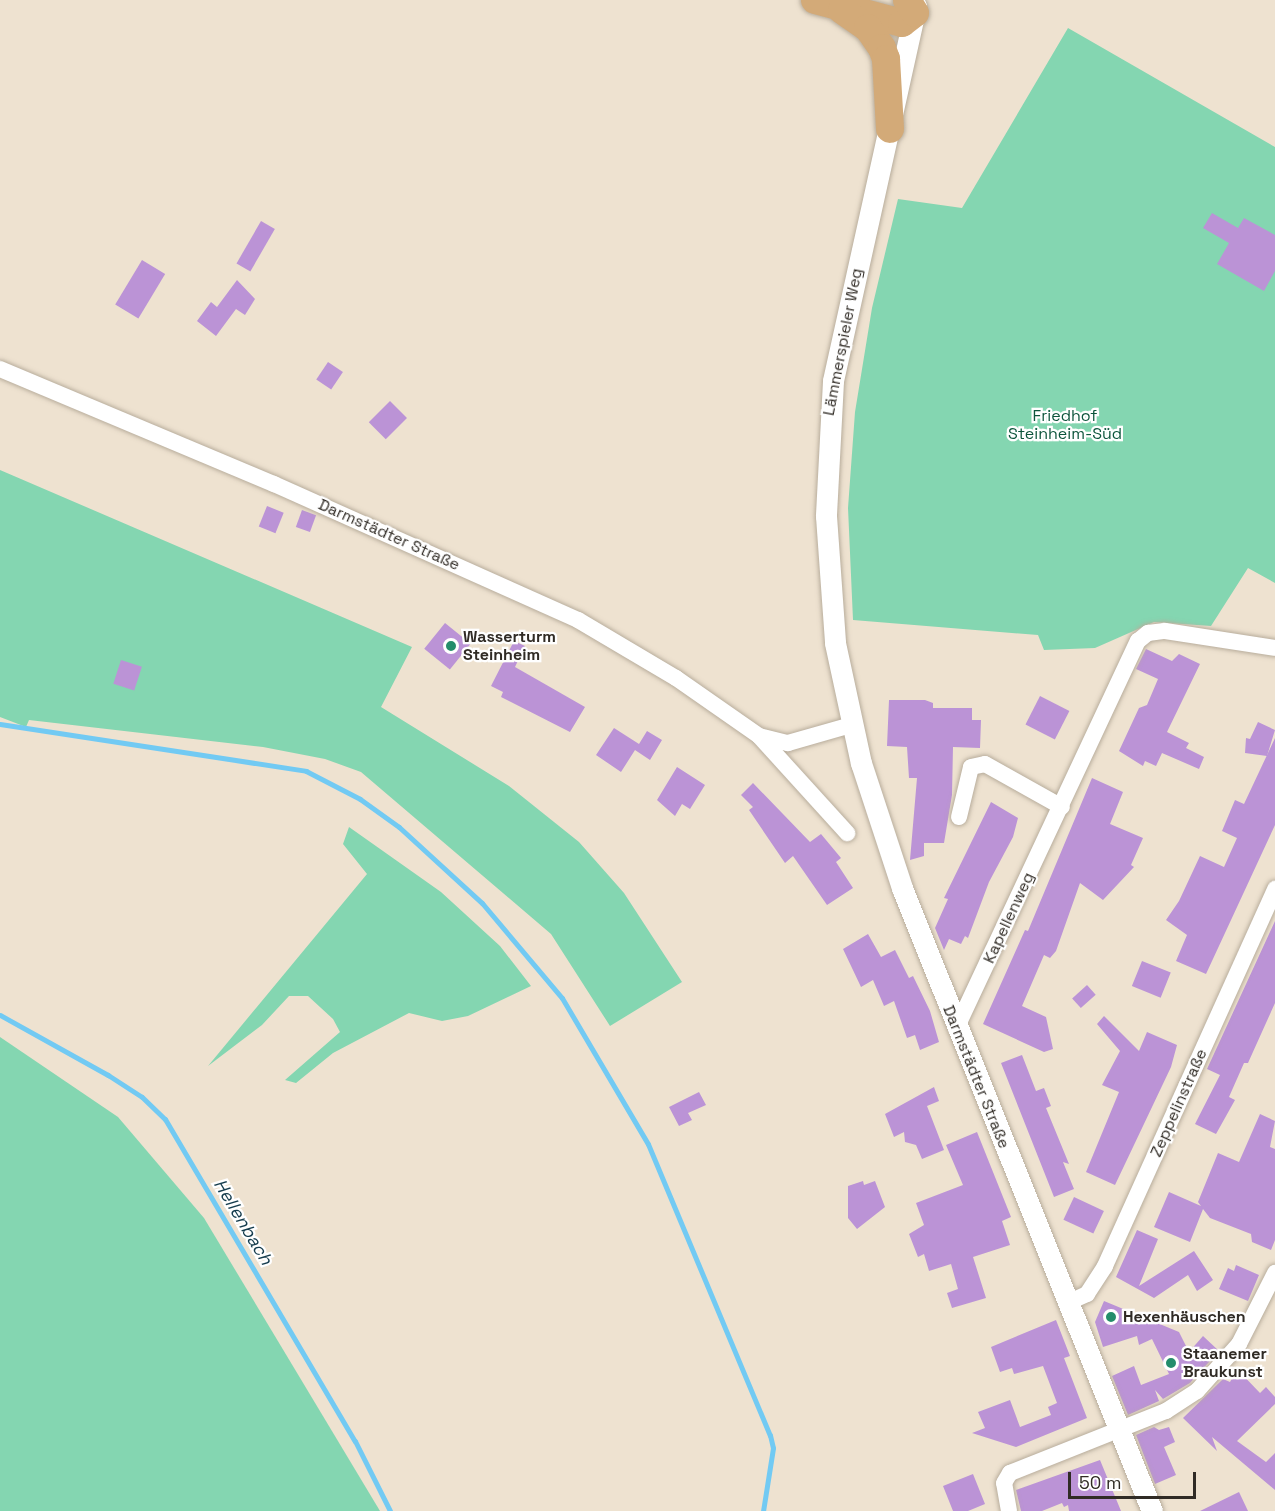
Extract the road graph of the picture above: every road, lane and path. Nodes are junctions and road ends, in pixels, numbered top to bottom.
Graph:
1 (815, 0) edge
2 (913, 4) edge
3 (842, 10) junction
4 (890, 129) junction
5 (0, 369) edge
6 (1275, 648) edge
7 (851, 725) junction
8 (759, 736) junction
9 (1062, 807) junction
10 (959, 817) dead end
11 (847, 833) dead end
12 (1275, 889) edge
13 (956, 1029) junction
14 (1275, 1273) edge
15 (1067, 1303) junction
16 (1119, 1431) junction
17 (1009, 1511) edge
18 (1152, 1511) edge

1 - 3 highway
2 - 3 highway
2 - 4 street, Lämmerspieler Weg
3 - 4 highway
4 - 7 street, Lämmerspieler Weg
5 - 8 street, Darmstädter Straße
6 - 9 street, Kapellenweg
7 - 8 street, Darmstädter Straße
7 - 13 street, Darmstädter Straße
8 - 11 street, Darmstädter Straße
9 - 10 street
9 - 13 street, Kapellenweg
12 - 15 street, Zeppelinstraße
13 - 15 street, Darmstädter Straße
14 - 16 street
15 - 16 street, Darmstädter Straße
16 - 17 street
16 - 18 street, Darmstädter Straße

